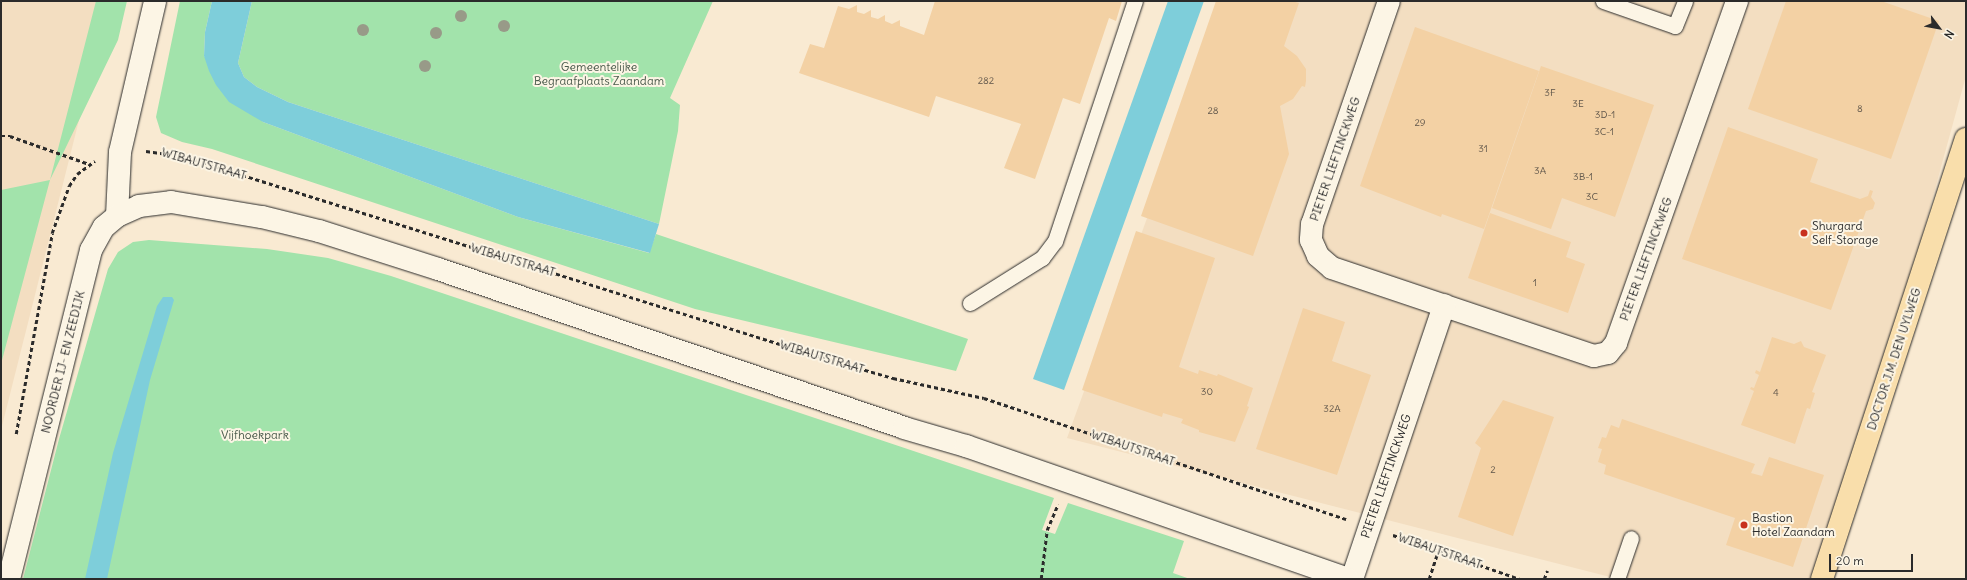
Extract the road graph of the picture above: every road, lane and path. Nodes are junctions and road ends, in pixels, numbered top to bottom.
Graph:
1 (155, 1) edge
2 (1136, 1) edge
3 (1389, 1) edge
4 (1603, 1) edge
5 (1684, 1) edge
6 (1737, 1) edge
7 (1, 136) edge
8 (1966, 139) edge
9 (120, 152) junction
10 (89, 164) junction
11 (117, 216) junction
12 (970, 303) dead end
13 (1444, 305) junction
14 (15, 440) dead end
15 (1066, 482) junction
16 (1368, 527) junction
17 (1631, 538) dead end
18 (1438, 551) junction
19 (1547, 572) dead end
20 (9, 579) edge
21 (1041, 579) edge
22 (1347, 579) edge
23 (1352, 579) edge
24 (1429, 579) edge
25 (1520, 579) edge
26 (1544, 579) edge
27 (1616, 579) edge
28 (1822, 579) edge

1 - 9 street
2 - 12 lane
3 - 13 street, PIETER LIEFTINCKWEG
4 - 5 lane
6 - 13 street, PIETER LIEFTINCKWEG
7 - 10 path
8 - 28 main road, DOCTOR J.M. DEN UYLWEG
9 - 10 path
9 - 11 street
9 - 16 path, WIBAUTSTRAAT
10 - 14 path
11 - 15 street
11 - 20 street, NOORDER IJ- EN ZEEDIJK
13 - 16 street, PIETER LIEFTINCKWEG
15 - 21 path
15 - 22 street
16 - 18 path, WIBAUTSTRAAT
16 - 23 street, PIETER LIEFTINCKWEG
17 - 27 lane
18 - 24 path
18 - 25 path, WIBAUTSTRAAT
19 - 26 path

